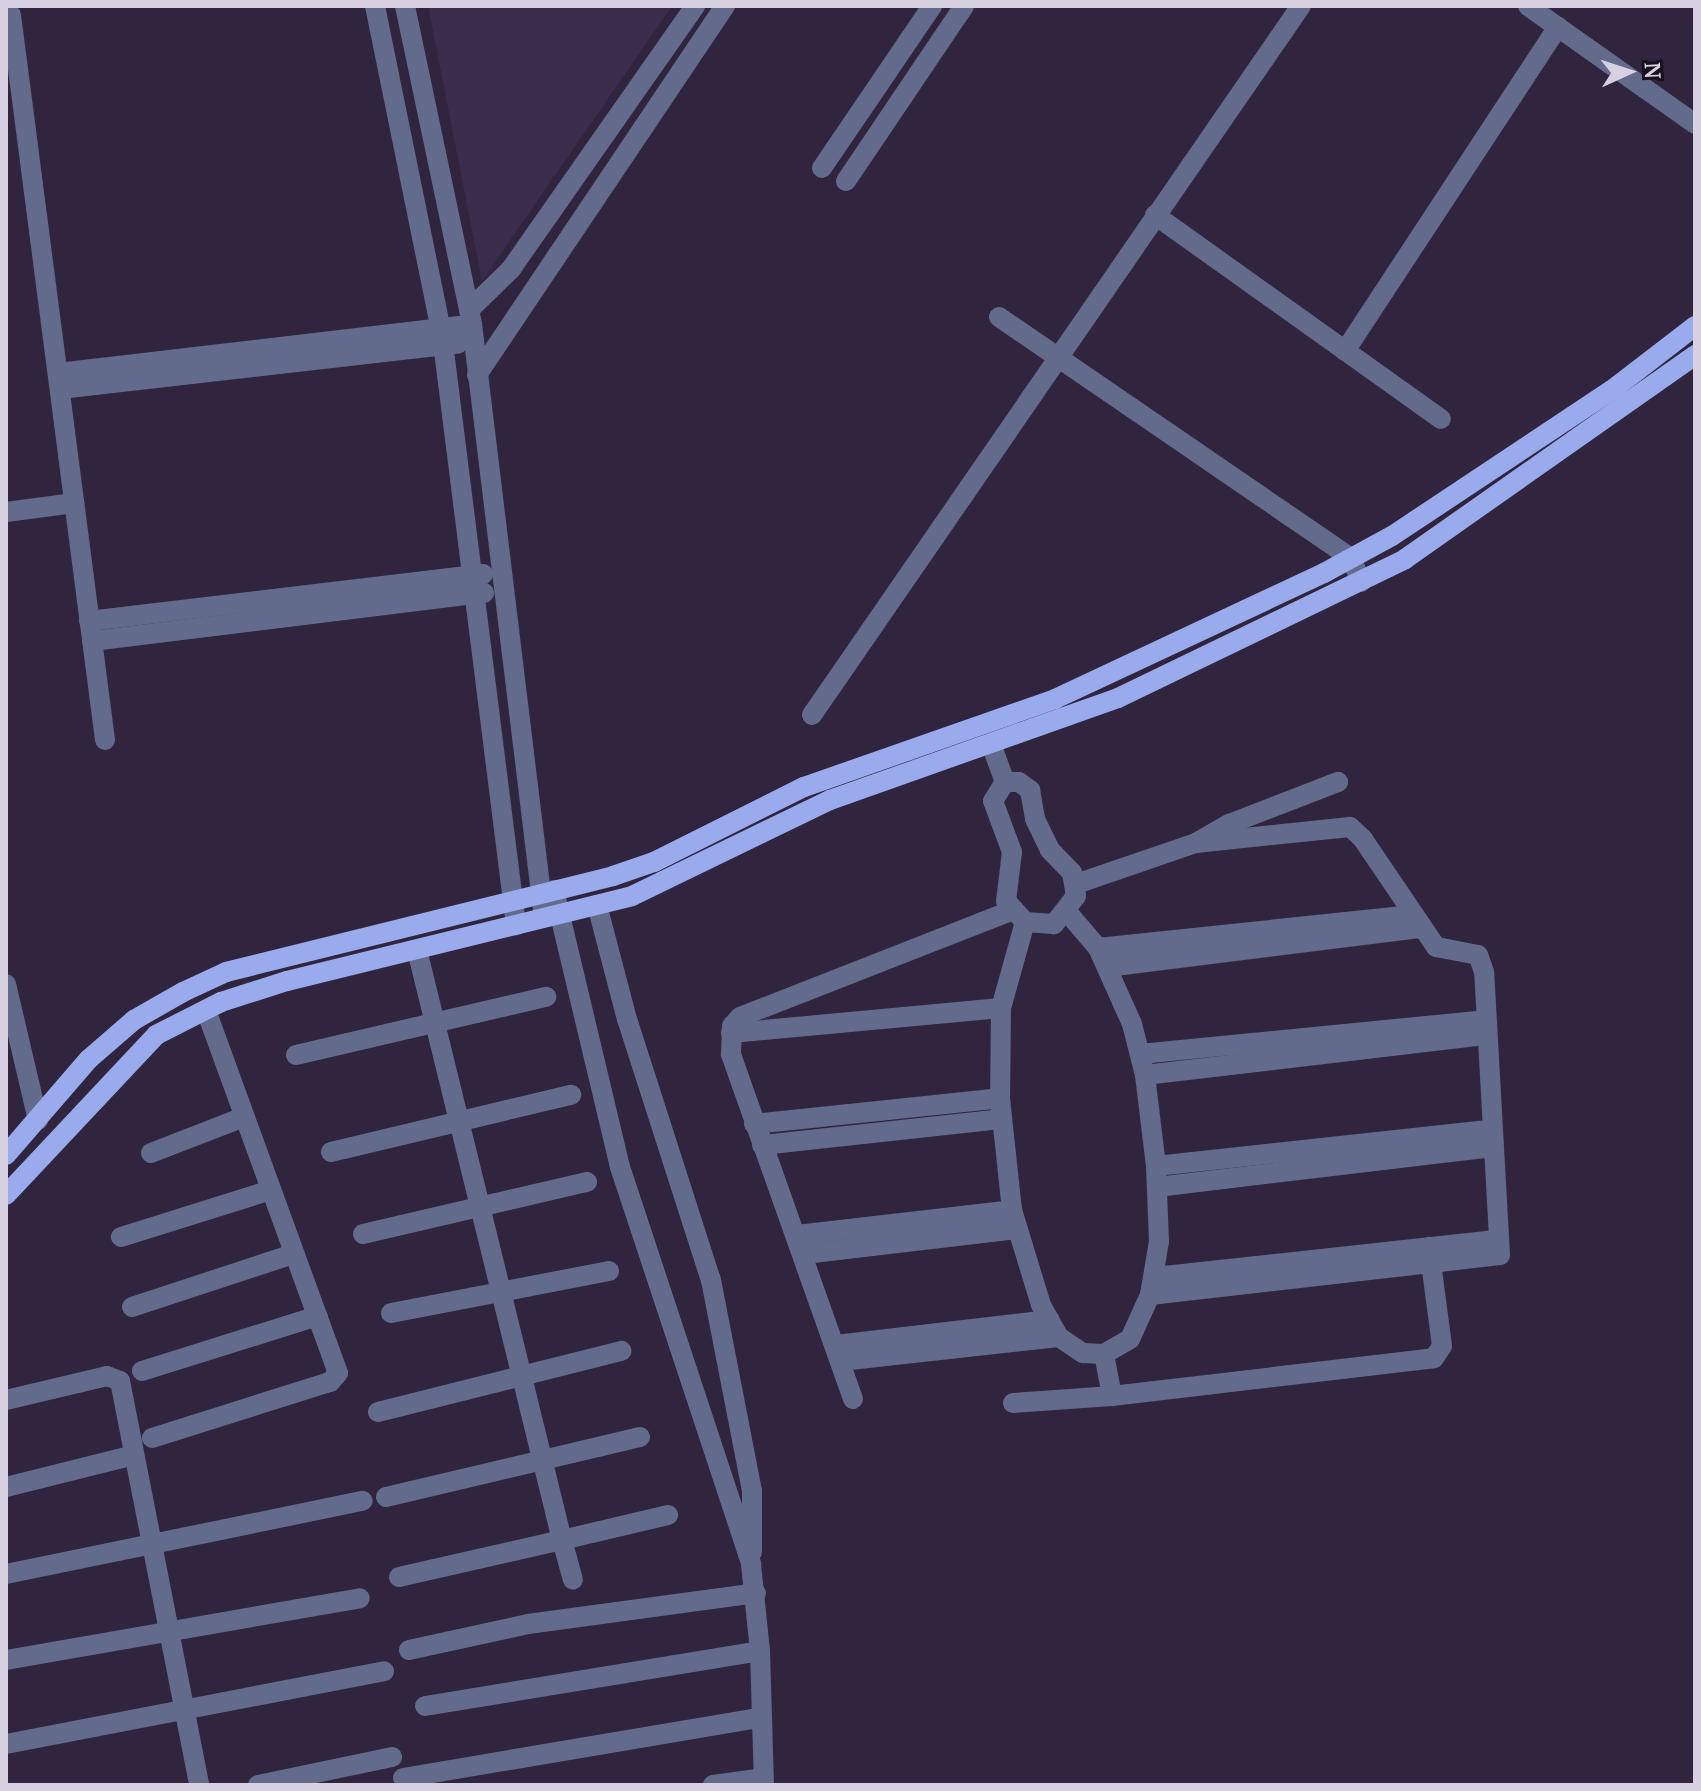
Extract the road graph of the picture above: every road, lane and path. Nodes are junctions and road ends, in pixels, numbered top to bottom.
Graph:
1 (375, 6) edge
2 (405, 6) edge
3 (695, 6) edge
4 (932, 6) edge
5 (964, 6) edge
6 (1301, 6) edge
7 (1528, 6) edge
8 (716, 11) edge
9 (11, 15) dead end
10 (1558, 27) junction
11 (13, 83) edge
12 (1695, 124) edge
13 (822, 168) dead end
14 (846, 181) dead end
15 (1155, 215) junction
16 (999, 317) dead end
17 (471, 325) junction
18 (1695, 326) edge
19 (442, 337) junction
20 (1345, 351) junction
21 (1695, 355) edge
22 (1057, 356) junction
23 (477, 375) junction
24 (59, 381) junction
25 (1441, 419) dead end
26 (74, 503) junction
27 (6, 512) edge
28 (1351, 558) junction
29 (499, 581) junction
30 (1361, 582) junction
31 (473, 585) junction
32 (91, 631) junction
33 (812, 715) dead end
34 (105, 740) dead end
35 (991, 744) junction
36 (1005, 782) junction
37 (1338, 782) dead end
38 (1196, 843) junction
39 (1076, 884) junction
40 (547, 892) junction
41 (513, 900) junction
42 (597, 905) junction
43 (1068, 913) junction
44 (552, 916) junction
45 (1018, 917) junction
46 (1415, 921) junction
47 (516, 925) junction
48 (1098, 948) junction
49 (417, 950) junction
50 (1107, 967) junction
51 (6, 984) edge
52 (546, 997) dead end
53 (1001, 1008) junction
54 (206, 1010) junction
55 (431, 1024) junction
56 (10, 1026) edge
57 (1485, 1028) junction
58 (731, 1033) junction
59 (1140, 1054) junction
60 (296, 1055) dead end
61 (1145, 1075) junction
62 (15, 1077) edge
63 (571, 1095) dead end
64 (1000, 1108) junction
65 (244, 1117) junction
66 (38, 1120) junction
67 (456, 1122) junction
68 (754, 1124) junction
69 (1490, 1138) junction
70 (762, 1145) junction
71 (331, 1152) dead end
72 (151, 1153) dead end
73 (6, 1155) edge
74 (1156, 1166) junction
75 (587, 1182) dead end
76 (1157, 1187) junction
77 (271, 1190) junction
78 (6, 1195) edge
79 (478, 1207) junction
80 (1014, 1220) junction
81 (363, 1234) dead end
82 (121, 1237) dead end
83 (800, 1244) junction
84 (293, 1254) junction
85 (1430, 1256) junction
86 (609, 1271) dead end
87 (1152, 1286) junction
88 (499, 1291) junction
89 (132, 1307) dead end
90 (391, 1313) dead end
91 (318, 1316) junction
92 (1054, 1329) junction
93 (621, 1351) dead end
94 (839, 1353) junction
95 (1104, 1354) junction
96 (142, 1371) dead end
97 (520, 1376) junction
98 (1112, 1396) junction
99 (853, 1399) dead end
100 (6, 1400) edge
101 (1013, 1403) dead end
102 (378, 1412) dead end
103 (640, 1437) dead end
104 (152, 1438) dead end
105 (134, 1455) junction
106 (542, 1460) junction
107 (6, 1487) edge
108 (386, 1497) dead end
109 (363, 1501) dead end
110 (668, 1515) dead end
111 (562, 1540) junction
112 (149, 1541) junction
113 (751, 1564) junction
114 (6, 1574) edge
115 (399, 1577) dead end
116 (573, 1580) dead end
117 (756, 1593) junction
118 (360, 1598) dead end
119 (168, 1630) junction
120 (409, 1650) dead end
121 (760, 1651) junction
122 (6, 1660) edge
123 (384, 1671) dead end
124 (425, 1706) dead end
125 (184, 1710) junction
126 (762, 1717) junction
127 (6, 1744) edge
128 (392, 1757) dead end
129 (403, 1778) dead end
130 (764, 1782) edge
131 (199, 1785) edge
132 (258, 1785) edge
133 (713, 1785) edge

1 - 19 street
2 - 17 street
3 - 17 street
4 - 13 street
5 - 14 street
6 - 15 street
7 - 10 street
8 - 23 street
9 - 11 street
10 - 12 street
10 - 20 street
11 - 24 street
15 - 20 street
15 - 22 street
16 - 22 street
17 - 19 street
17 - 23 street
18 - 28 main road
19 - 24 street
19 - 31 street
20 - 25 street
21 - 30 main road
22 - 28 street
22 - 33 street
23 - 29 street
24 - 26 street
26 - 27 street
26 - 32 street
28 - 30 street
28 - 40 main road
29 - 31 street
29 - 40 street
30 - 35 main road
31 - 32 street
31 - 41 street
32 - 34 street
35 - 36 street
35 - 42 main road
36 - 39 street
36 - 45 street
37 - 38 street
38 - 39 street
38 - 46 street
39 - 43 street
40 - 41 main road
40 - 44 street
41 - 47 street
41 - 66 main road
42 - 44 main road
42 - 113 street
43 - 45 street
43 - 48 street
44 - 47 main road
44 - 113 street
45 - 53 street
45 - 58 street
46 - 48 street
46 - 50 street
46 - 57 street
47 - 49 main road
48 - 50 street
49 - 54 main road
49 - 55 street
50 - 59 street
51 - 56 street
52 - 55 street
53 - 58 street
53 - 64 street
54 - 65 street
54 - 78 main road
55 - 60 street
55 - 67 street
56 - 62 street
57 - 59 street
57 - 61 street
57 - 69 street
58 - 68 street
59 - 61 street
61 - 74 street
62 - 66 street
63 - 67 street
64 - 68 street
64 - 70 street
64 - 80 street
65 - 72 street
65 - 77 street
66 - 73 main road
67 - 71 street
67 - 79 street
68 - 70 street
69 - 74 street
69 - 76 street
69 - 85 street
70 - 83 street
74 - 76 street
75 - 79 street
76 - 87 street
77 - 82 street
77 - 84 street
79 - 81 street
79 - 88 street
80 - 83 street
80 - 92 street
83 - 94 street
84 - 89 street
84 - 91 street
85 - 87 street
85 - 98 street
86 - 88 street
87 - 95 street
88 - 90 street
88 - 97 street
91 - 96 street
91 - 104 street
92 - 94 street
92 - 95 street
93 - 97 street
94 - 99 street
95 - 98 street
97 - 102 street
97 - 106 street
98 - 101 street
100 - 105 street
103 - 106 street
105 - 107 street
105 - 112 street
106 - 108 street
106 - 111 street
109 - 112 street
110 - 111 street
111 - 115 street
111 - 116 street
112 - 114 street
112 - 119 street
113 - 117 street
117 - 120 street
117 - 121 street
118 - 119 street
119 - 122 street
119 - 125 street
121 - 124 street
121 - 126 street
123 - 125 street
125 - 127 street
125 - 131 street
126 - 129 street
126 - 130 street
128 - 132 street
130 - 133 street

